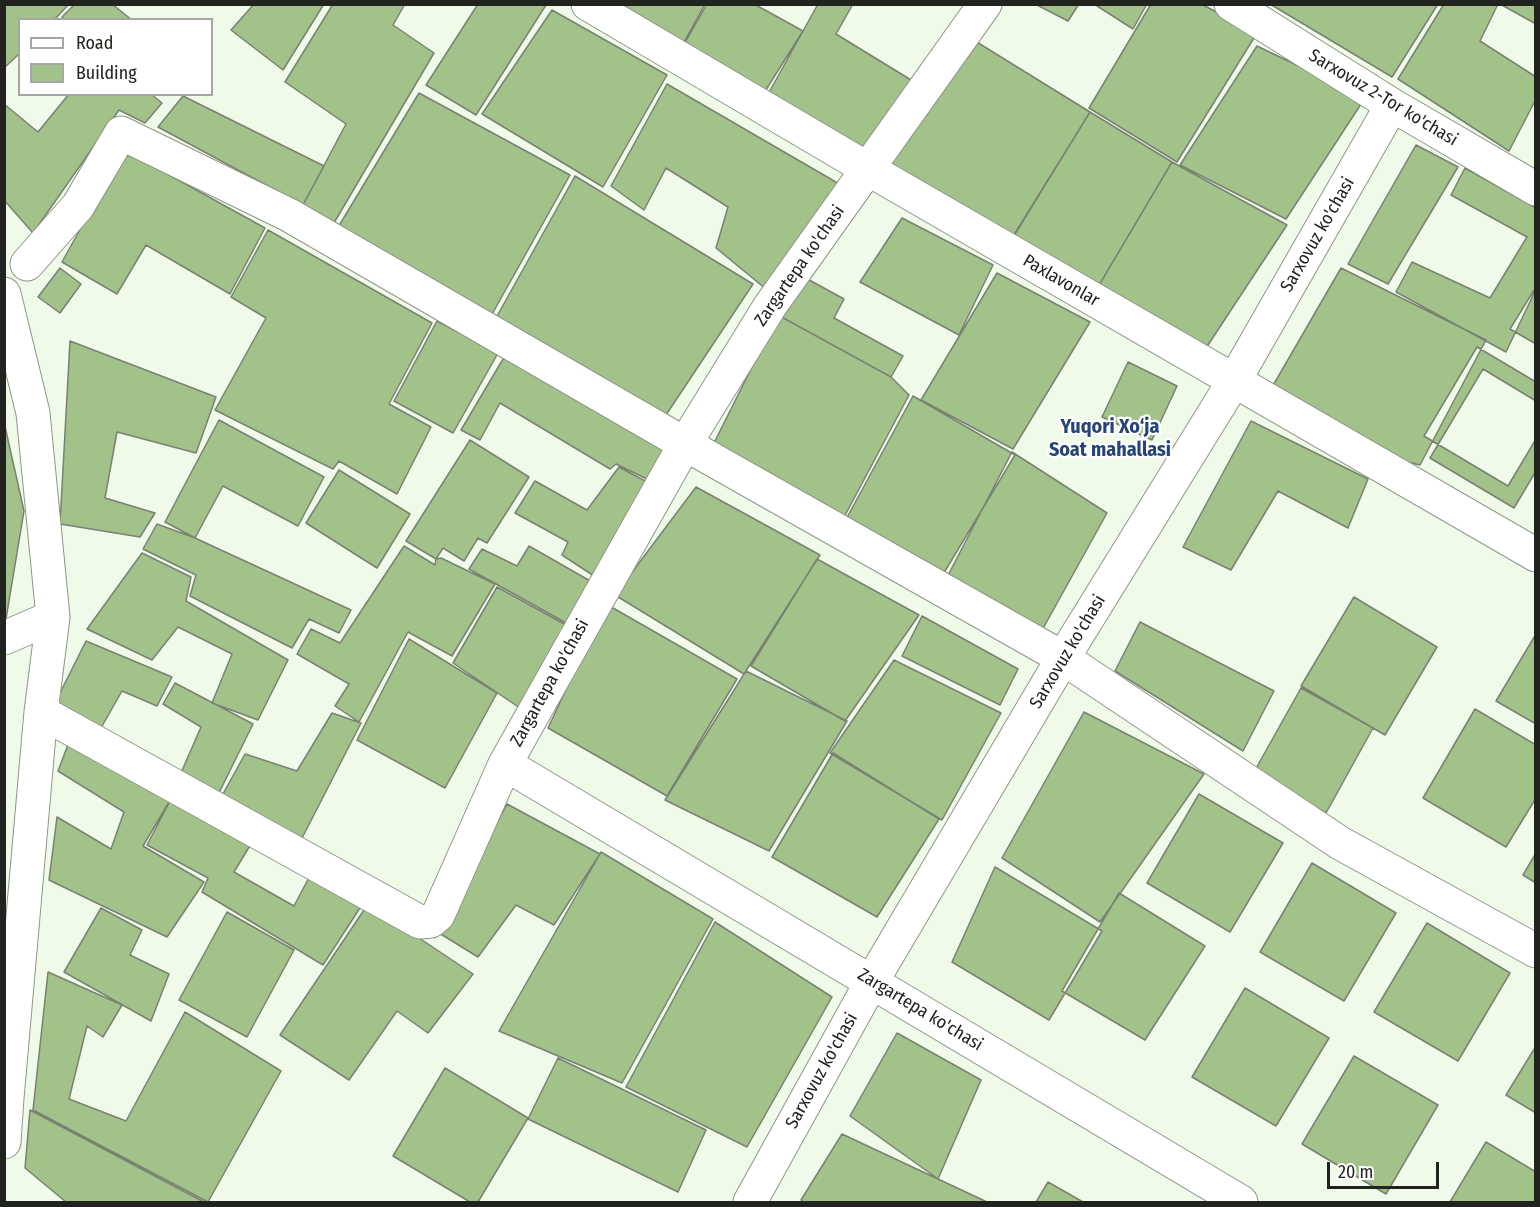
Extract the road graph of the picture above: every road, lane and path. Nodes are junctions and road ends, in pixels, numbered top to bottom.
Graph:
1 (588, 4) edge
2 (985, 4) edge
3 (1231, 4) edge
4 (1392, 105) junction
5 (868, 169) junction
6 (1536, 189) edge
7 (27, 264) dead end
8 (4, 294) edge
9 (1234, 381) junction
10 (685, 444) junction
11 (1536, 555) edge
12 (53, 617) junction
13 (4, 638) edge
14 (1063, 658) junction
15 (41, 712) junction
16 (505, 764) junction
17 (1536, 951) edge
18 (872, 981) junction
19 (4, 1142) edge
20 (750, 1203) edge
21 (1241, 1203) edge

1 - 5 street, Paxlavonlar
2 - 5 street, Zargartepa ko'chasi
3 - 4 street, Sarxovuz 2-Tor ko'chasi
4 - 6 street, Sarxovuz 2-Tor ko'chasi
4 - 9 street, Sarxovuz ko'chasi
5 - 9 street, Paxlavonlar
5 - 10 street, Zargartepa ko'chasi
7 - 10 street
8 - 12 street
9 - 11 street, Paxlavonlar
9 - 14 street, Sarxovuz ko'chasi
10 - 14 street
10 - 16 street, Zargartepa ko'chasi
12 - 13 street
12 - 15 street
14 - 17 street
14 - 18 street, Sarxovuz ko'chasi
15 - 16 street
15 - 19 street
16 - 18 street, Zargartepa ko'chasi
18 - 20 street, Sarxovuz ko'chasi
18 - 21 street, Zargartepa ko'chasi

